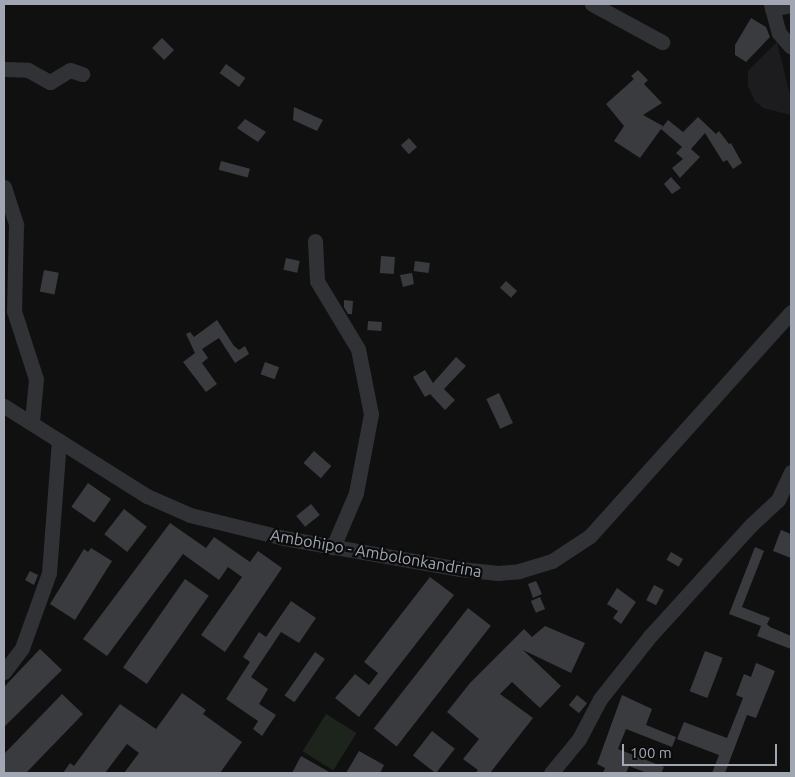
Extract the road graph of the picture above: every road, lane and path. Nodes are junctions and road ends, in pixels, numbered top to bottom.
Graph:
1 (592, 4) edge
2 (791, 5) edge
3 (771, 7) edge
4 (662, 42) dead end
5 (791, 47) edge
6 (4, 69) edge
7 (82, 74) dead end
8 (4, 187) edge
9 (315, 241) dead end
10 (791, 312) edge
11 (4, 406) edge
12 (32, 422) junction
13 (60, 440) junction
14 (791, 472) edge
15 (333, 547) junction
16 (4, 672) edge
17 (551, 773) edge

1 - 4 street
2 - 3 street
3 - 5 street
6 - 7 street
8 - 12 street
9 - 15 street
10 - 15 street, Ambohipo - Ambolonkandrina
11 - 12 street, Ambohipo - Ambolonkandrina
12 - 13 street, Ambohipo - Ambolonkandrina
13 - 15 street, Ambohipo - Ambolonkandrina
13 - 16 street
14 - 17 street

